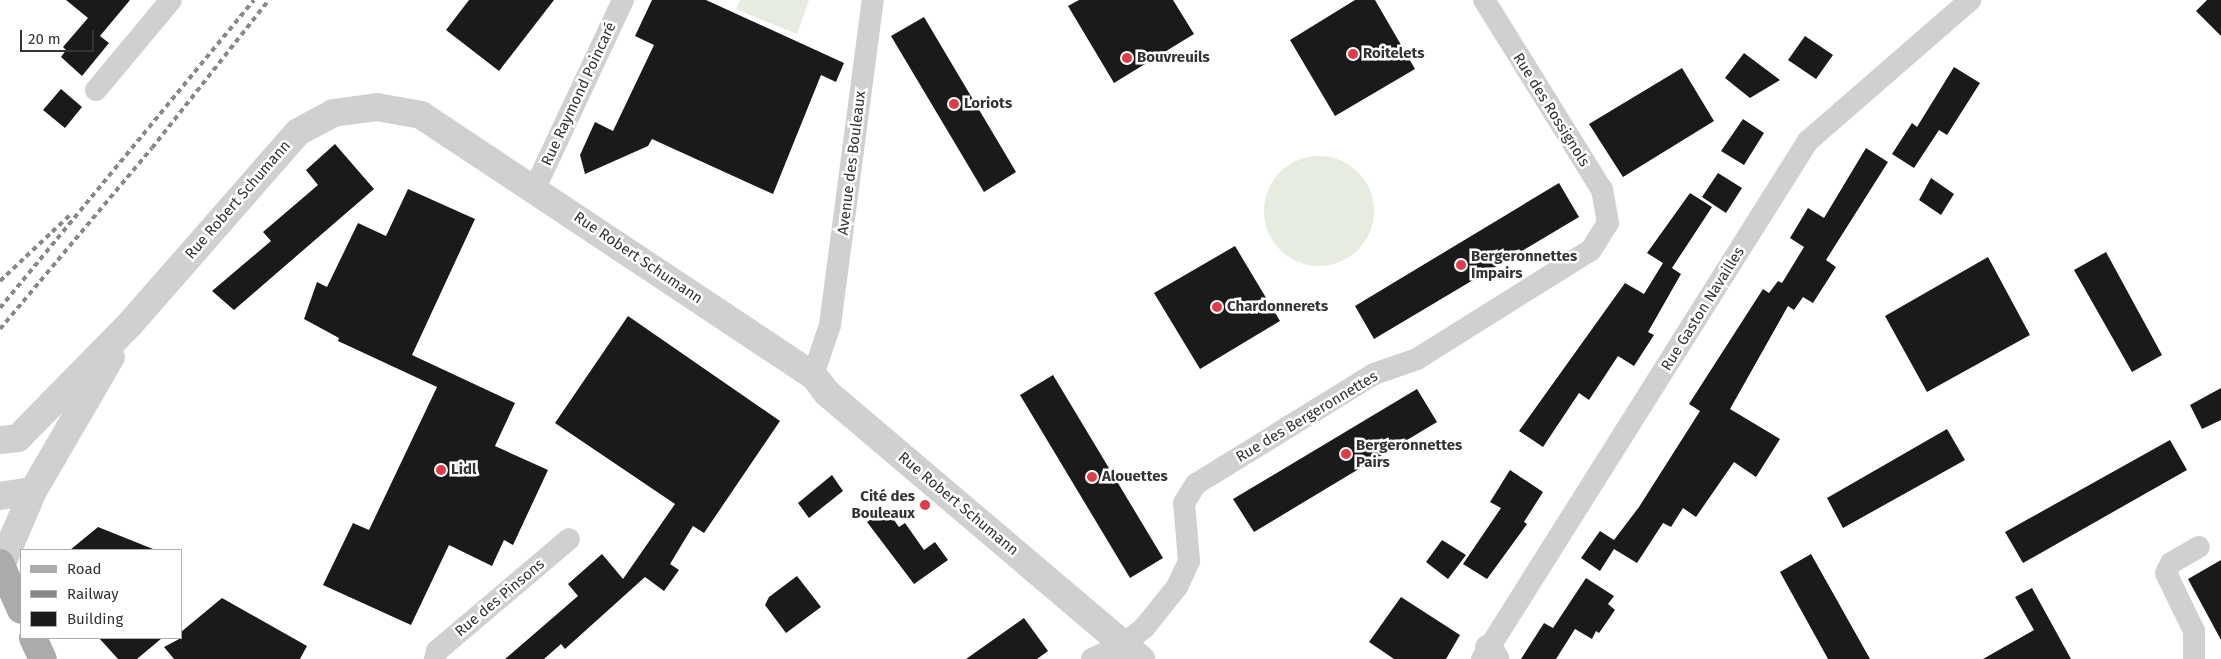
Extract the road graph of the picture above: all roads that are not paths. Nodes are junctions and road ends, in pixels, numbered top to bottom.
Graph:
1 (171, 0) edge
2 (623, 0) edge
3 (873, 0) edge
4 (1484, 0) edge
5 (1970, 0) edge
6 (96, 90) dead end
7 (535, 188) junction
8 (1608, 223) joint
9 (130, 324) junction
10 (813, 375) junction
11 (6, 445) edge
12 (33, 491) junction
13 (0, 496) edge
14 (569, 540) dead end
15 (2199, 547) dead end
16 (1, 564) edge
17 (20, 608) edge
18 (34, 639) edge
19 (1132, 652) edge
20 (1489, 655) edge
21 (43, 659) edge
22 (435, 659) edge
23 (1092, 659) edge
24 (2194, 659) edge

1 - 6 street
2 - 7 street, Rue Raymond Poincaré
3 - 10 street, Avenue des Bouleaux
4 - 8 street, Rue des Rossignols
5 - 20 street, Rue Gaston Navailles
7 - 9 street, Rue Robert Schumann
7 - 10 street, Rue Robert Schumann
8 - 19 street, Rue des Bergeronnettes
9 - 11 street, Rue Robert Schumann
9 - 12 street, Rue Robert Schumann
10 - 19 street, Rue Robert Schumann
12 - 13 street
12 - 16 street, Rue Robert Schumann
14 - 22 street, Rue des Pinsons
15 - 24 street
16 - 17 main road
18 - 21 main road
19 - 23 street

